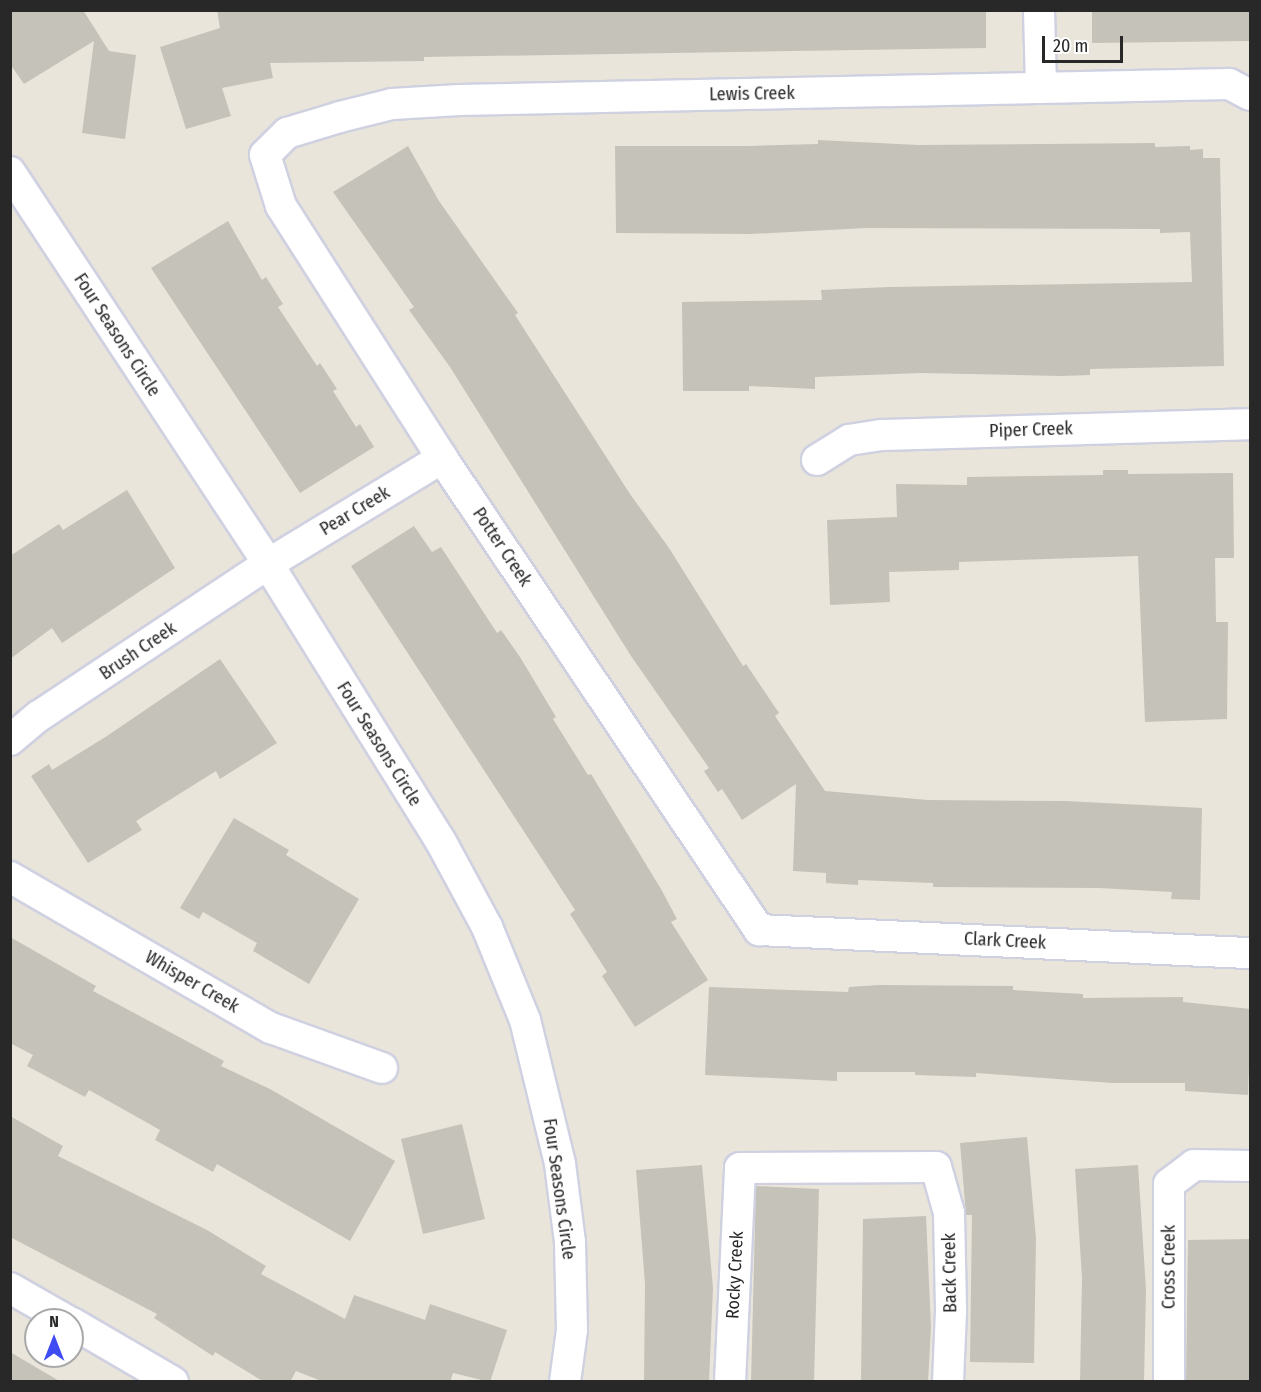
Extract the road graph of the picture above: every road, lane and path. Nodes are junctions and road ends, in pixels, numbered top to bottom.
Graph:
1 (1039, 10) edge
2 (1041, 88) junction
3 (1251, 95) edge
4 (265, 155) joint
5 (10, 172) edge
6 (1251, 424) edge
7 (442, 458) junction
8 (817, 460) dead end
9 (268, 564) junction
10 (10, 740) edge
11 (10, 877) edge
12 (759, 930) joint
13 (1251, 953) edge
14 (382, 1068) dead end
15 (1251, 1166) edge
16 (740, 1168) joint
17 (10, 1288) edge
18 (45, 1308) edge
19 (84, 1330) edge
20 (173, 1382) edge
21 (565, 1382) edge
22 (730, 1382) edge
23 (948, 1382) edge
24 (1169, 1382) edge

1 - 2 street
2 - 3 street, Lewis Creek
2 - 4 street, Lewis Creek
4 - 7 street, Potter Creek
5 - 9 street, Four Seasons Circle
6 - 8 street, Piper Creek
7 - 9 street, Pear Creek
7 - 12 street, Potter Creek
9 - 10 street, Brush Creek
9 - 21 street, Four Seasons Circle
11 - 14 street, Whisper Creek
12 - 13 street, Clark Creek
15 - 24 street, Cross Creek
16 - 22 street, Rocky Creek
16 - 23 street, Back Creek
17 - 18 street
19 - 20 street

